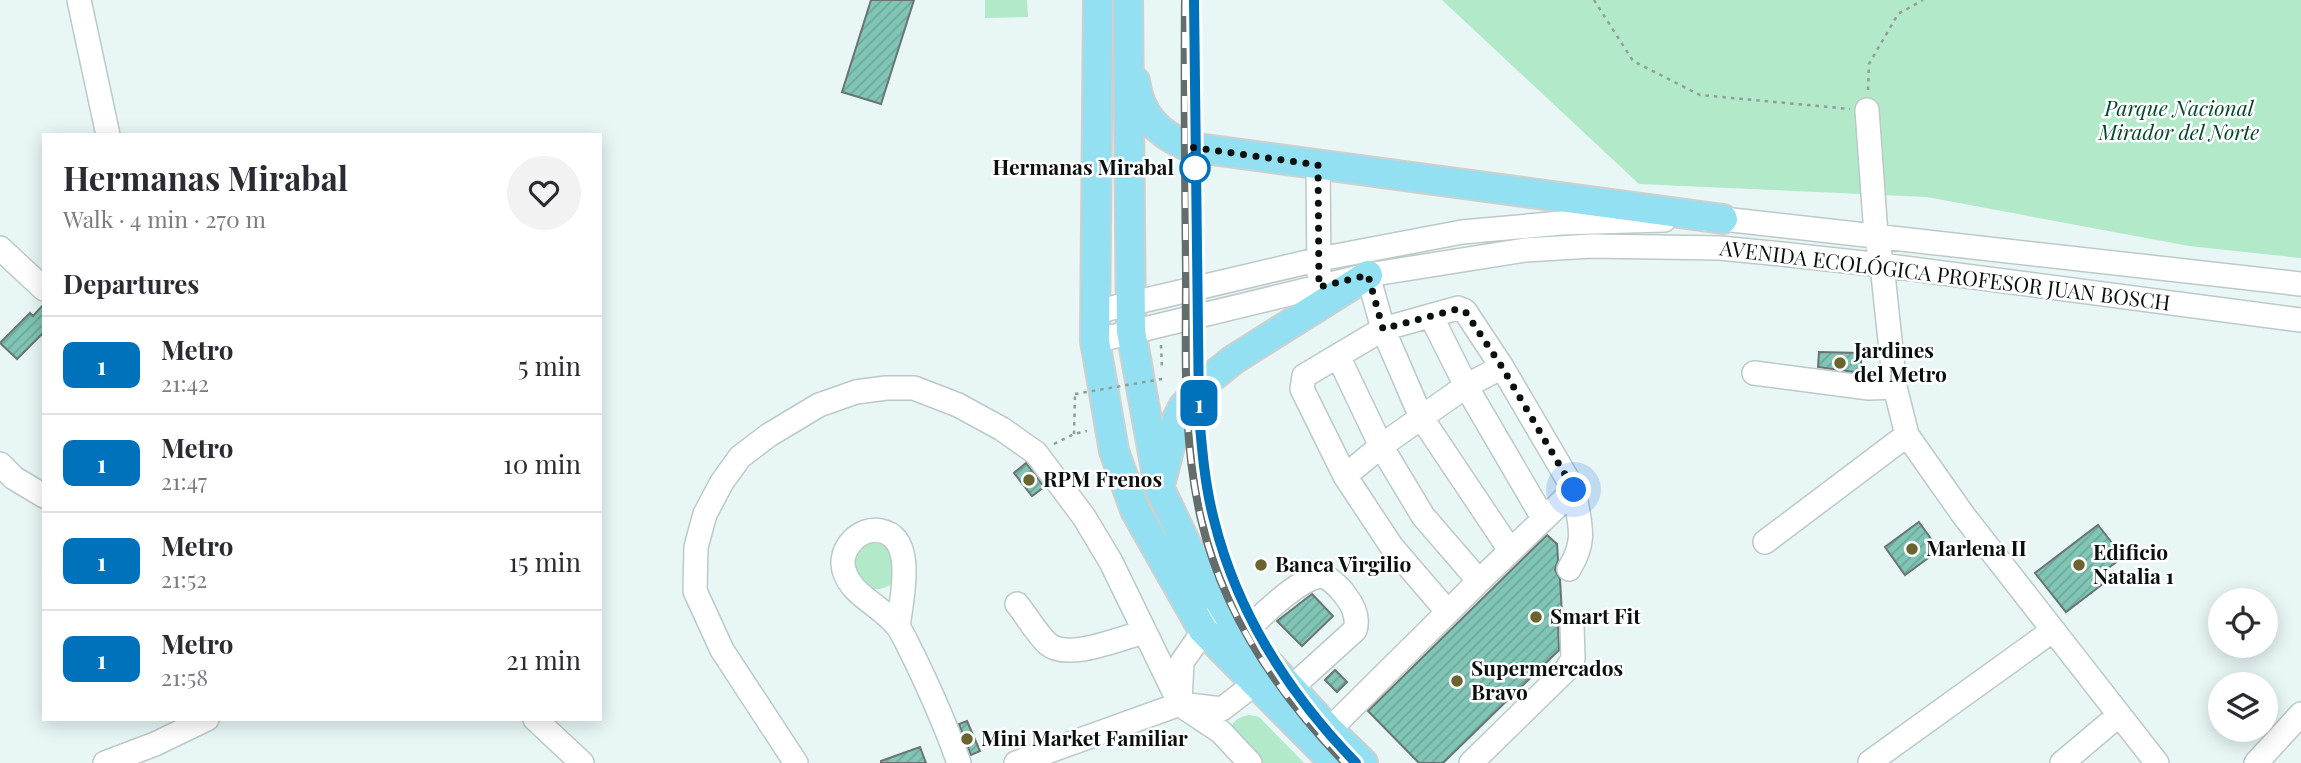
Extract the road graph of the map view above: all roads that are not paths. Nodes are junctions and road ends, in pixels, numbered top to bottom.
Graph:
1 (79, 0) edge
2 (1098, 0) edge
3 (1128, 0) edge
4 (1128, 40) junction
5 (1867, 110) road end
6 (108, 133) edge
7 (1318, 165) junction
8 (1723, 219) junction
9 (1876, 235) junction
10 (0, 248) edge
11 (1320, 259) junction
12 (1882, 265) junction
13 (1368, 275) junction
14 (2301, 284) edge
15 (42, 287) edge
16 (1319, 287) junction
17 (1095, 312) junction
18 (1431, 316) junction
19 (1131, 318) junction
20 (2301, 320) edge
21 (1383, 329) junction
22 (1095, 341) junction
23 (1338, 355) junction
24 (1502, 367) junction
25 (1755, 373) dead end
26 (1466, 386) junction
27 (1895, 387) junction
28 (1421, 417) junction
29 (1907, 435) junction
30 (1381, 446) junction
31 (0, 464) edge
32 (1345, 476) junction
33 (1159, 487) junction
34 (1574, 490) junction
35 (42, 495) edge
36 (1543, 518) junction
37 (1765, 542) dead end
38 (1510, 550) junction
39 (1569, 569) dead end
40 (1479, 581) junction
41 (1017, 604) dead end
42 (1223, 607) junction
43 (1447, 611) junction
44 (1572, 624) dead end
45 (898, 627) dead end
46 (1203, 630) junction
47 (2052, 631) junction
48 (1144, 632) junction
49 (1242, 635) junction
50 (1263, 673) junction
51 (1291, 688) junction
52 (1180, 705) junction
53 (2301, 714) edge
54 (2119, 715) junction
55 (203, 721) edge
56 (537, 721) edge
57 (1329, 730) junction
58 (1870, 762) edge
59 (105, 763) edge
60 (582, 763) edge
61 (796, 763) edge
62 (959, 763) edge
63 (1016, 763) edge
64 (1250, 763) edge
65 (1335, 763) edge
66 (1363, 763) edge
67 (1471, 763) edge
68 (2062, 763) edge
69 (2157, 763) edge
70 (2256, 763) edge

1 - 6 street
2 - 17 main road
3 - 4 main road
4 - 7 main road
4 - 19 main road
5 - 9 street
7 - 8 main road
7 - 11 street
8 - 9 street, AVENIDA ECOLÓGICA PROFESOR JUAN BOSCH
8 - 11 street, AVENIDA ECOLÓGICA PROFESOR JUAN BOSCH
9 - 12 street
9 - 14 street, AVENIDA ECOLÓGICA PROFESOR JUAN BOSCH
10 - 15 street
11 - 16 street
11 - 19 street, AVENIDA ECOLÓGICA PROFESOR JUAN BOSCH
12 - 13 street, AVENIDA ECOLÓGICA PROFESOR JUAN BOSCH
12 - 20 street, AVENIDA ECOLÓGICA PROFESOR JUAN BOSCH
12 - 27 street
13 - 16 street, AVENIDA ECOLÓGICA PROFESOR JUAN BOSCH
13 - 21 street
13 - 33 main road
16 - 19 street, AVENIDA ECOLÓGICA PROFESOR JUAN BOSCH
17 - 19 street, AVENIDA ECOLÓGICA PROFESOR JUAN BOSCH
17 - 22 main road
18 - 21 street
18 - 24 street
18 - 26 street
19 - 22 street, AVENIDA ECOLÓGICA PROFESOR JUAN BOSCH
19 - 33 main road
21 - 23 street
21 - 28 street
22 - 46 main road
23 - 30 street
23 - 32 street
24 - 26 street
24 - 34 street
25 - 27 street
26 - 28 street
26 - 36 street
27 - 29 street
28 - 30 street
28 - 38 street
29 - 37 street
29 - 47 street
30 - 32 street
30 - 40 street
31 - 35 street
32 - 43 street
33 - 42 main road
34 - 36 street
34 - 39 street
36 - 38 street
38 - 40 street
40 - 43 street
41 - 48 street
42 - 46 street
42 - 49 main road
43 - 57 street
44 - 67 street
45 - 62 street
46 - 50 main road
46 - 52 street
47 - 54 street
47 - 58 street
48 - 52 street
48 - 61 street
49 - 50 main road
49 - 51 street
50 - 51 main road
50 - 52 street
50 - 65 main road
51 - 57 main road
52 - 63 street
52 - 64 street
53 - 70 street
54 - 68 street
54 - 69 street
55 - 59 street
56 - 60 street
57 - 66 main road

